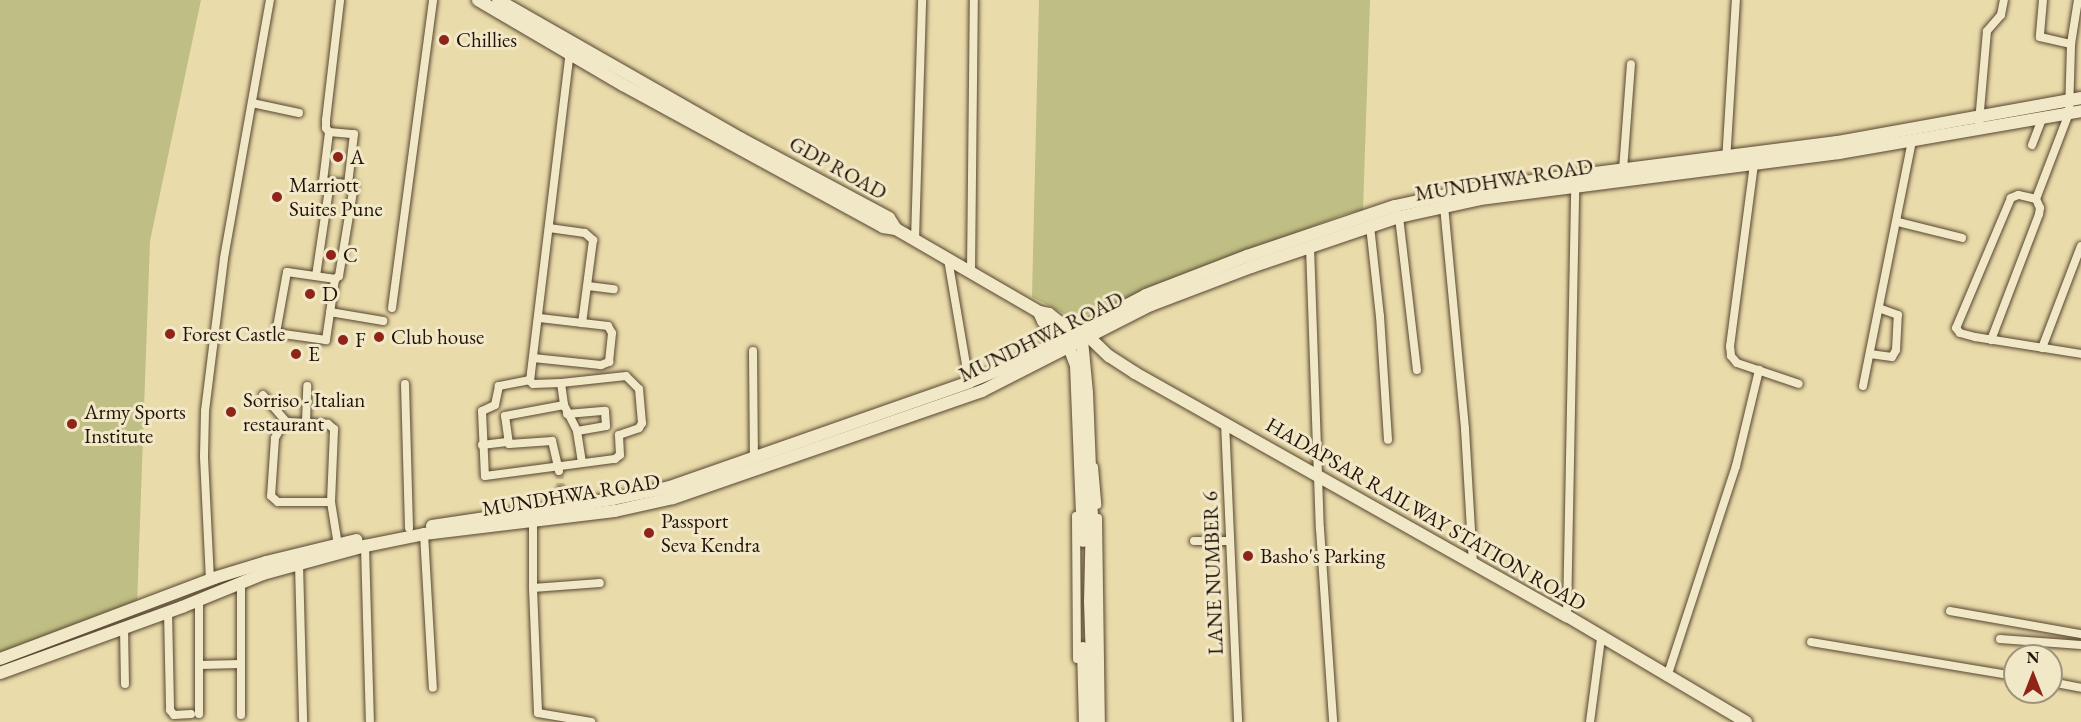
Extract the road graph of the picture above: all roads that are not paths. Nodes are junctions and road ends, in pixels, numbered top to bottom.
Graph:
1 (270, 0) edge
2 (340, 0) edge
3 (433, 0) edge
4 (478, 0) edge
5 (498, 0) edge
6 (922, 0) edge
7 (974, 0) edge
8 (1736, 0) edge
9 (2004, 0) edge
10 (2043, 0) edge
11 (2078, 0) edge
12 (2071, 44) junction
13 (572, 47) junction
14 (1631, 64) dead end
15 (2075, 99) edge
16 (252, 103) junction
17 (2075, 112) edge
18 (299, 113) dead end
19 (2020, 115) junction
20 (2043, 117) junction
21 (1979, 122) junction
22 (329, 132) junction
23 (1912, 141) junction
24 (2032, 146) dead end
25 (1726, 162) junction
26 (1754, 164) junction
27 (1623, 170) junction
28 (330, 182) junction
29 (348, 184) junction
30 (1575, 189) junction
31 (2036, 199) junction
32 (1444, 206) junction
33 (1392, 215) junction
34 (1898, 222) junction
35 (1370, 226) junction
36 (549, 228) junction
37 (1962, 238) dead end
38 (915, 240) junction
39 (2081, 246) edge
40 (1310, 247) junction
41 (948, 259) junction
42 (971, 272) junction
43 (316, 276) junction
44 (335, 279) junction
45 (588, 286) junction
46 (614, 289) dead end
47 (392, 308) dead end
48 (1879, 309) junction
49 (330, 312) junction
50 (1039, 312) junction
51 (539, 318) junction
52 (383, 321) dead end
53 (582, 323) junction
54 (1081, 336) junction
55 (1991, 339) junction
56 (1065, 343) junction
57 (2042, 348) junction
58 (753, 351) dead end
59 (1870, 354) junction
60 (2081, 354) edge
61 (533, 358) junction
62 (1417, 370) dead end
63 (1759, 370) junction
64 (530, 380) junction
65 (969, 382) junction
66 (561, 383) junction
67 (405, 384) dead end
68 (1799, 384) dead end
69 (307, 386) dead end
70 (1863, 386) dead end
71 (263, 395) dead end
72 (566, 410) junction
73 (903, 412) junction
74 (1225, 422) junction
75 (287, 423) junction
76 (306, 423) junction
77 (577, 431) junction
78 (1388, 440) dead end
79 (507, 442) junction
80 (482, 445) junction
81 (1089, 456) junction
82 (754, 457) junction
83 (582, 462) junction
84 (559, 468) junction
85 (1318, 474) junction
86 (1081, 479) junction
87 (561, 492) tunnel mouth
88 (672, 493) junction
89 (331, 502) junction
90 (563, 507) junction
91 (1088, 516) junction
92 (533, 517) junction
93 (409, 528) junction
94 (424, 534) junction
95 (1229, 541) junction
96 (1194, 542) dead end
97 (338, 545) junction
98 (365, 546) junction
99 (299, 564) junction
100 (1473, 564) junction
101 (210, 580) junction
102 (241, 582) junction
103 (600, 583) dead end
104 (194, 586) junction
105 (533, 588) junction
106 (204, 598) junction
107 (164, 608) junction
108 (1950, 611) dead end
109 (1566, 616) junction
110 (124, 627) junction
111 (2081, 634) edge
112 (1601, 638) junction
113 (2000, 639) dead end
114 (1811, 642) dead end
115 (2081, 645) edge
116 (0, 663) edge
117 (241, 664) junction
118 (199, 665) junction
119 (0, 673) edge
120 (2003, 674) edge
121 (1667, 676) junction
122 (125, 684) dead end
123 (2063, 684) edge
124 (2081, 687) edge
125 (434, 688) dead end
126 (241, 715) dead end
127 (370, 720) dead end
128 (303, 722) edge
129 (591, 722) edge
130 (1079, 722) edge
131 (1085, 722) edge
132 (1094, 722) edge
133 (1101, 722) edge
134 (1238, 722) edge
135 (1333, 722) edge
136 (1590, 722) edge
137 (1746, 722) edge

1 - 16 street
2 - 22 street
3 - 47 street
4 - 13 main road
5 - 13 main road, GDP ROAD
6 - 38 street
7 - 42 street
8 - 25 street
9 - 21 street
10 - 12 street
11 - 12 street
12 - 15 street
13 - 36 street
13 - 38 main road, GDP ROAD
14 - 27 street
15 - 17 street
15 - 19 main road, MUNDHWA ROAD
16 - 18 street
16 - 101 street
17 - 20 main road, MUNDHWA ROAD
17 - 31 street
19 - 20 main road, MUNDHWA ROAD
19 - 21 main road, MUNDHWA ROAD
20 - 24 street
21 - 23 main road, MUNDHWA ROAD
21 - 25 main road, MUNDHWA ROAD
22 - 28 street
22 - 29 street
23 - 26 main road, MUNDHWA ROAD
23 - 34 street
25 - 26 main road, MUNDHWA ROAD
25 - 27 main road, MUNDHWA ROAD
25 - 30 main road, MUNDHWA ROAD
26 - 63 street
27 - 33 main road, MUNDHWA ROAD
28 - 29 street
28 - 43 street
29 - 44 street
30 - 32 main road, MUNDHWA ROAD
30 - 109 street
31 - 55 street
31 - 55 street
32 - 33 main road, MUNDHWA ROAD
32 - 100 street
33 - 35 main road, MUNDHWA ROAD
33 - 54 main road, MUNDHWA ROAD
33 - 62 street
34 - 37 street
34 - 48 street
35 - 40 main road, MUNDHWA ROAD
35 - 78 street
36 - 45 street
36 - 51 street
38 - 41 main road, GDP ROAD
39 - 57 street
40 - 54 main road, MUNDHWA ROAD
40 - 85 street
41 - 42 main road, GDP ROAD
41 - 65 street
42 - 50 main road, HADAPSAR RAILWAY STATION ROAD
43 - 44 street
43 - 49 street
44 - 49 street
45 - 46 street
45 - 53 street
48 - 59 street
48 - 59 street
49 - 52 street
50 - 54 main road, HADAPSAR RAILWAY STATION ROAD
50 - 56 main road
51 - 53 street
51 - 61 street
53 - 61 street
54 - 56 main road, MUNDHWA ROAD
54 - 74 main road, HADAPSAR RAILWAY STATION ROAD
54 - 81 main road
55 - 57 street
56 - 65 main road, MUNDHWA ROAD
56 - 73 main road, MUNDHWA ROAD
56 - 86 main road
57 - 60 street
58 - 82 street
59 - 70 street
61 - 64 street
63 - 68 street
63 - 121 street
64 - 66 street
64 - 80 street
65 - 73 main road, MUNDHWA ROAD
66 - 72 street
66 - 83 street
67 - 93 street
69 - 76 street
71 - 75 street
72 - 77 street
72 - 77 street
72 - 79 street
73 - 82 main road, MUNDHWA ROAD
73 - 88 main road, MUNDHWA ROAD
74 - 85 main road, HADAPSAR RAILWAY STATION ROAD
74 - 95 street, LANE NUMBER 6
75 - 76 street
75 - 89 street
76 - 89 street
77 - 83 street
79 - 80 street
79 - 84 street
80 - 84 street
81 - 91 main road
81 - 133 street
82 - 88 main road, MUNDHWA ROAD
83 - 84 street
85 - 100 main road, HADAPSAR RAILWAY STATION ROAD
85 - 135 street
86 - 91 main road
86 - 130 street
87 - 90 street
88 - 90 main road, MUNDHWA ROAD
88 - 92 main road, MUNDHWA ROAD
89 - 97 street
90 - 92 main road, MUNDHWA ROAD
91 - 131 main road
91 - 132 main road
92 - 93 main road, MUNDHWA ROAD
92 - 94 main road, MUNDHWA ROAD
92 - 105 street
93 - 97 main road, MUNDHWA ROAD
94 - 98 main road, MUNDHWA ROAD
94 - 125 street
95 - 96 street
95 - 134 street, LANE NUMBER 6
97 - 101 main road, MUNDHWA ROAD
98 - 99 main road, MUNDHWA ROAD
98 - 127 street
99 - 102 main road, MUNDHWA ROAD
99 - 128 street
100 - 109 main road, HADAPSAR RAILWAY STATION ROAD
101 - 104 main road, MUNDHWA ROAD
102 - 106 main road, MUNDHWA ROAD
102 - 117 street
103 - 105 street
104 - 107 main road
104 - 116 main road, MUNDHWA ROAD
105 - 129 street
106 - 107 main road, MUNDHWA ROAD
106 - 118 street
107 - 110 main road
107 - 116 main road
107 - 118 street
108 - 111 street
109 - 112 main road, HADAPSAR RAILWAY STATION ROAD
110 - 119 main road
110 - 122 street
112 - 121 main road, HADAPSAR RAILWAY STATION ROAD
112 - 136 street
113 - 115 street
114 - 120 street
117 - 118 street
117 - 126 street
121 - 137 main road, HADAPSAR RAILWAY STATION ROAD
123 - 124 street

